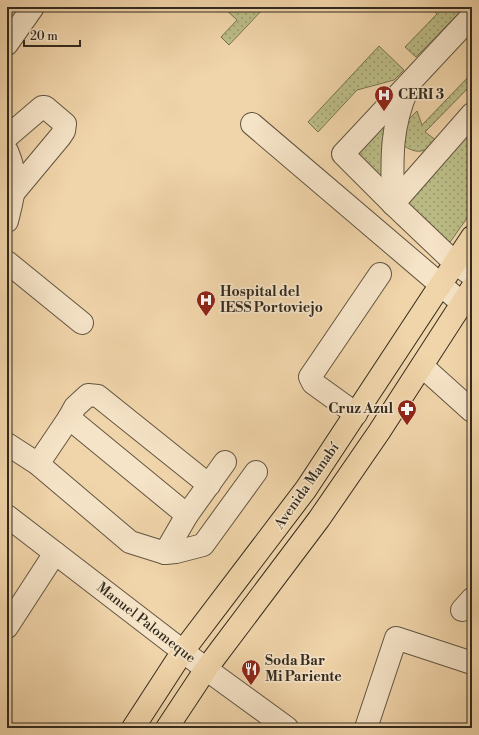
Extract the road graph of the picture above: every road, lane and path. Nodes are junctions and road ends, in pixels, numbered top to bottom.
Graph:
1 (33, 7) edge
2 (465, 7) edge
3 (472, 14) edge
4 (7, 44) edge
5 (412, 78) junction
6 (472, 114) edge
7 (252, 124) dead end
8 (7, 137) edge
9 (7, 151) edge
10 (15, 191) junction
11 (393, 204) junction
12 (7, 221) edge
13 (472, 237) edge
14 (7, 262) edge
15 (455, 263) junction
16 (380, 274) dead end
17 (472, 275) edge
18 (441, 284) junction
19 (467, 295) edge
20 (82, 323) dead end
21 (422, 366) junction
22 (472, 411) edge
23 (356, 414) junction
24 (69, 418) junction
25 (7, 444) edge
26 (225, 462) dead end
27 (38, 464) junction
28 (256, 472) dead end
29 (209, 485) junction
30 (187, 515) junction
31 (7, 516) edge
32 (55, 553) junction
33 (165, 553) junction
34 (7, 627) edge
35 (183, 651) junction
36 (472, 663) edge
37 (206, 669) junction
38 (133, 728) edge
39 (167, 728) edge
40 (287, 728) edge
41 (366, 728) edge

1 - 4 street
2 - 3 street
3 - 5 street
5 - 11 street
5 - 11 street
6 - 11 street
7 - 18 street
8 - 10 street
9 - 10 street
10 - 12 street
11 - 15 street
13 - 15 main road, Avenida Manabí
14 - 20 street
15 - 17 street
15 - 18 main road, Avenida Manabí
16 - 23 street
18 - 19 street
18 - 23 main road, Avenida Manabí
19 - 21 main road, Avenida Manabí
21 - 22 street
21 - 37 main road, Avenida Manabí
23 - 35 main road, Avenida Manabí
24 - 27 street
24 - 29 street
24 - 30 street
25 - 27 street
26 - 29 street
27 - 33 street
28 - 33 street
29 - 30 street
30 - 33 street
31 - 32 street, Manuel Palomeque
32 - 34 street
32 - 35 street, Manuel Palomeque
35 - 37 street, Manuel Palomeque
35 - 38 main road, Avenida Manabí
36 - 41 street
37 - 39 main road, Avenida Manabí
37 - 40 street, Manuel Palomeque

